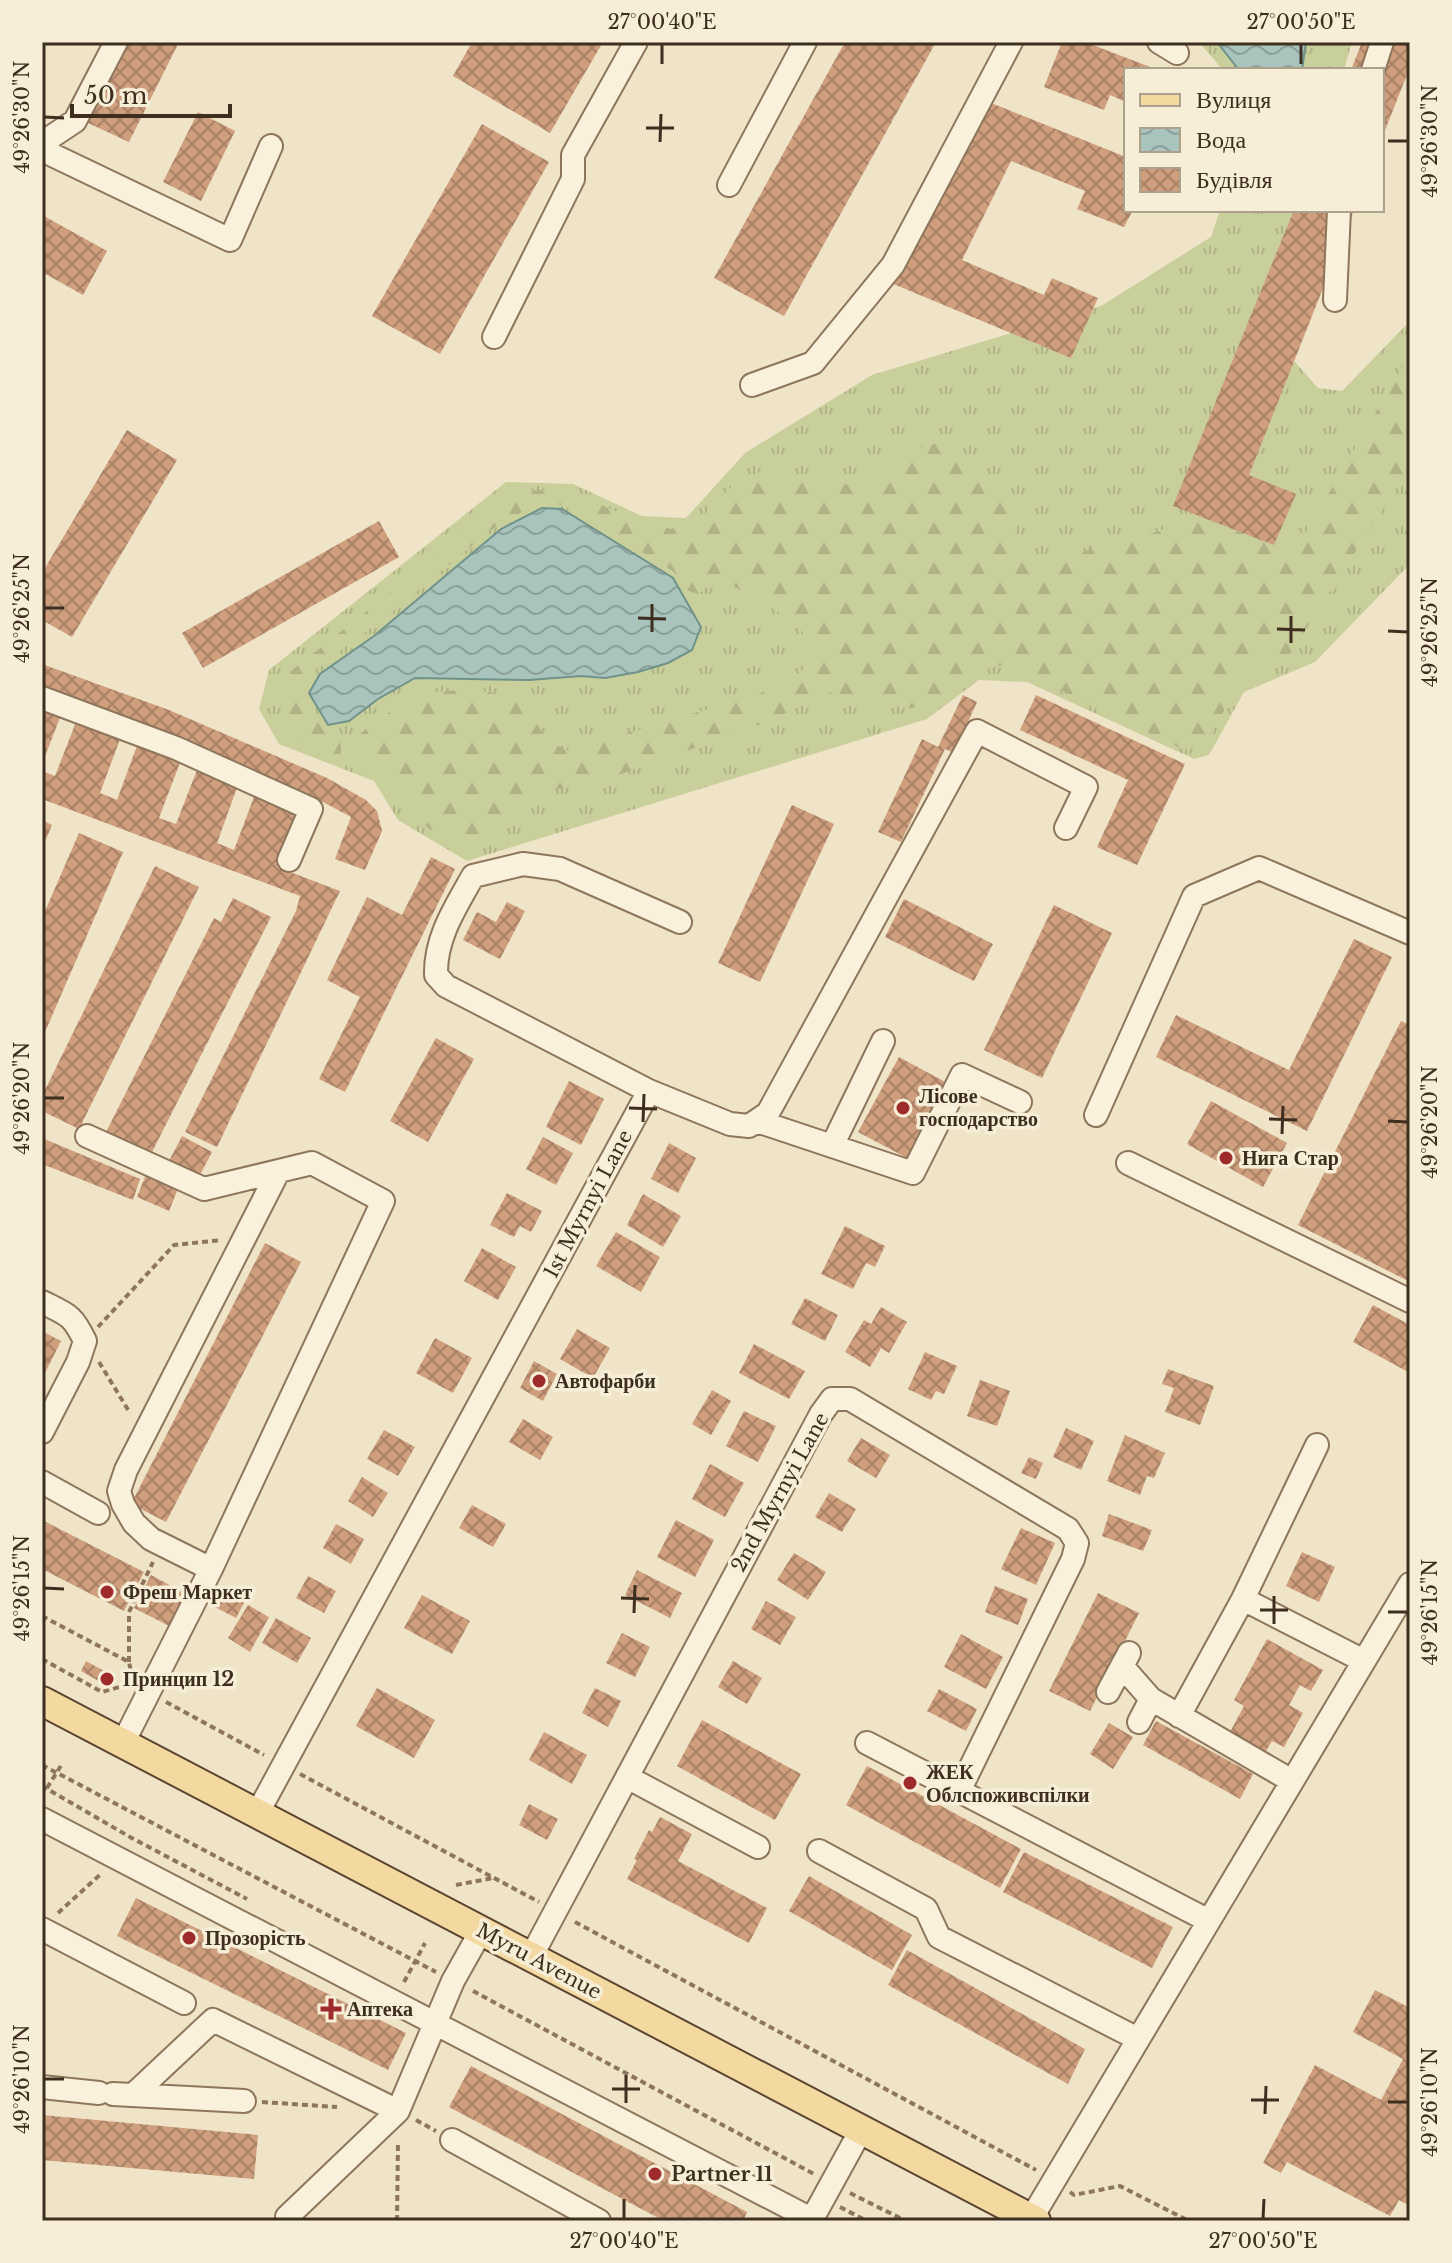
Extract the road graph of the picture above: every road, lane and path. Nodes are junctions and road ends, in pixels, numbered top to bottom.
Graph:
1 (116, 42) edge
2 (636, 42) edge
3 (805, 42) edge
4 (1011, 42) edge
5 (1382, 42) edge
6 (1374, 68) edge
7 (42, 143) edge
8 (271, 146) dead end
9 (42, 150) edge
10 (729, 185) dead end
11 (1339, 212) edge
12 (1335, 300) dead end
13 (494, 337) dead end
14 (752, 385) dead end
15 (42, 698) edge
16 (1066, 828) dead end
17 (289, 860) dead end
18 (680, 922) dead end
19 (1410, 933) edge
20 (883, 1041) dead end
21 (649, 1091) junction
22 (1020, 1102) dead end
23 (1096, 1115) dead end
24 (757, 1121) junction
25 (87, 1136) dead end
26 (832, 1146) junction
27 (1128, 1163) dead end
28 (278, 1172) junction
29 (244, 1237) junction
30 (1410, 1301) edge
31 (42, 1302) edge
32 (85, 1341) junction
33 (42, 1432) edge
34 (144, 1435) junction
35 (1317, 1445) dead end
36 (42, 1482) edge
37 (98, 1513) dead end
38 (161, 1544) junction
39 (211, 1569) junction
40 (1410, 1584) edge
41 (1243, 1599) junction
42 (42, 1616) edge
43 (42, 1659) edge
44 (1364, 1661) junction
45 (129, 1662) junction
46 (148, 1692) junction
47 (1108, 1692) dead end
48 (1151, 1699) junction
49 (42, 1701) edge
50 (1179, 1716) junction
51 (1139, 1722) dead end
52 (123, 1743) junction
53 (867, 1743) dead end
54 (62, 1764) dead end
55 (42, 1765) edge
56 (285, 1766) junction
57 (56, 1772) junction
58 (627, 1777) junction
59 (1292, 1781) junction
60 (47, 1788) dead end
61 (959, 1791) junction
62 (257, 1814) junction
63 (42, 1819) edge
64 (130, 1837) dead end
65 (758, 1847) dead end
66 (819, 1851) dead end
67 (117, 1860) junction
68 (495, 1878) junction
69 (456, 1885) dead end
70 (556, 1912) junction
71 (1209, 1921) junction
72 (47, 1924) edge
73 (481, 1931) junction
74 (425, 1943) dead end
75 (531, 1957) junction
76 (415, 1961) junction
77 (453, 1981) junction
78 (404, 1982) dead end
79 (184, 2003) dead end
80 (435, 2025) junction
81 (1138, 2039) junction
82 (42, 2087) edge
83 (115, 2094) junction
84 (244, 2101) joint
85 (337, 2107) dead end
86 (398, 2111) junction
87 (861, 2130) junction
88 (452, 2140) joint
89 (1054, 2180) junction
90 (832, 2183) junction
91 (287, 2217) dead end
92 (812, 2220) edge
93 (1033, 2220) edge
94 (397, 2221) edge
95 (599, 2221) edge
96 (906, 2221) edge
97 (1189, 2221) edge

1 - 7 street
2 - 13 street
3 - 10 street
4 - 14 street
5 - 6 street
8 - 9 street
11 - 12 street
15 - 17 street
16 - 24 street
18 - 21 street
19 - 23 street
20 - 26 street
21 - 24 street
21 - 56 street, 1st Myrnyi Lane
22 - 26 street
24 - 26 street
25 - 28 street
27 - 30 street
28 - 29 street
28 - 39 street
29 - 32 path
29 - 34 street
31 - 32 street
32 - 33 street
32 - 34 path
34 - 38 street
35 - 41 street
36 - 37 street
38 - 39 street
38 - 45 path
39 - 46 street
40 - 44 street
41 - 44 street
41 - 50 street
42 - 45 path
43 - 45 path
44 - 59 street
46 - 52 street
46 - 56 path
47 - 48 street
48 - 50 street
48 - 51 street
49 - 52 main road, Myru Avenue
50 - 59 street
52 - 62 main road, Myru Avenue
53 - 61 street
54 - 57 path
55 - 57 path
56 - 62 street, 1st Myrnyi Lane
56 - 68 path
57 - 60 path
57 - 76 path
58 - 61 street, 2nd Myrnyi Lane
58 - 65 street
58 - 70 street, 2nd Myrnyi Lane
59 - 71 street
61 - 71 street
62 - 73 main road, Myru Avenue
63 - 67 street
64 - 67 path
66 - 81 street
67 - 72 path
67 - 80 street
68 - 69 path
68 - 70 path
70 - 75 street, 2nd Myrnyi Lane
70 - 89 path
71 - 81 street
72 - 79 street
73 - 75 main road, Myru Avenue
73 - 77 street
74 - 76 path
75 - 87 main road, Myru Avenue
76 - 77 path
76 - 78 path
77 - 80 street
77 - 90 path
80 - 86 street
80 - 92 street
81 - 89 street
82 - 83 street
83 - 84 street
83 - 86 street
84 - 85 path
86 - 88 path
86 - 91 street
86 - 94 path
87 - 90 street
87 - 93 main road, Myru Avenue
88 - 95 street
89 - 93 street
89 - 97 path
90 - 92 street
90 - 96 path

